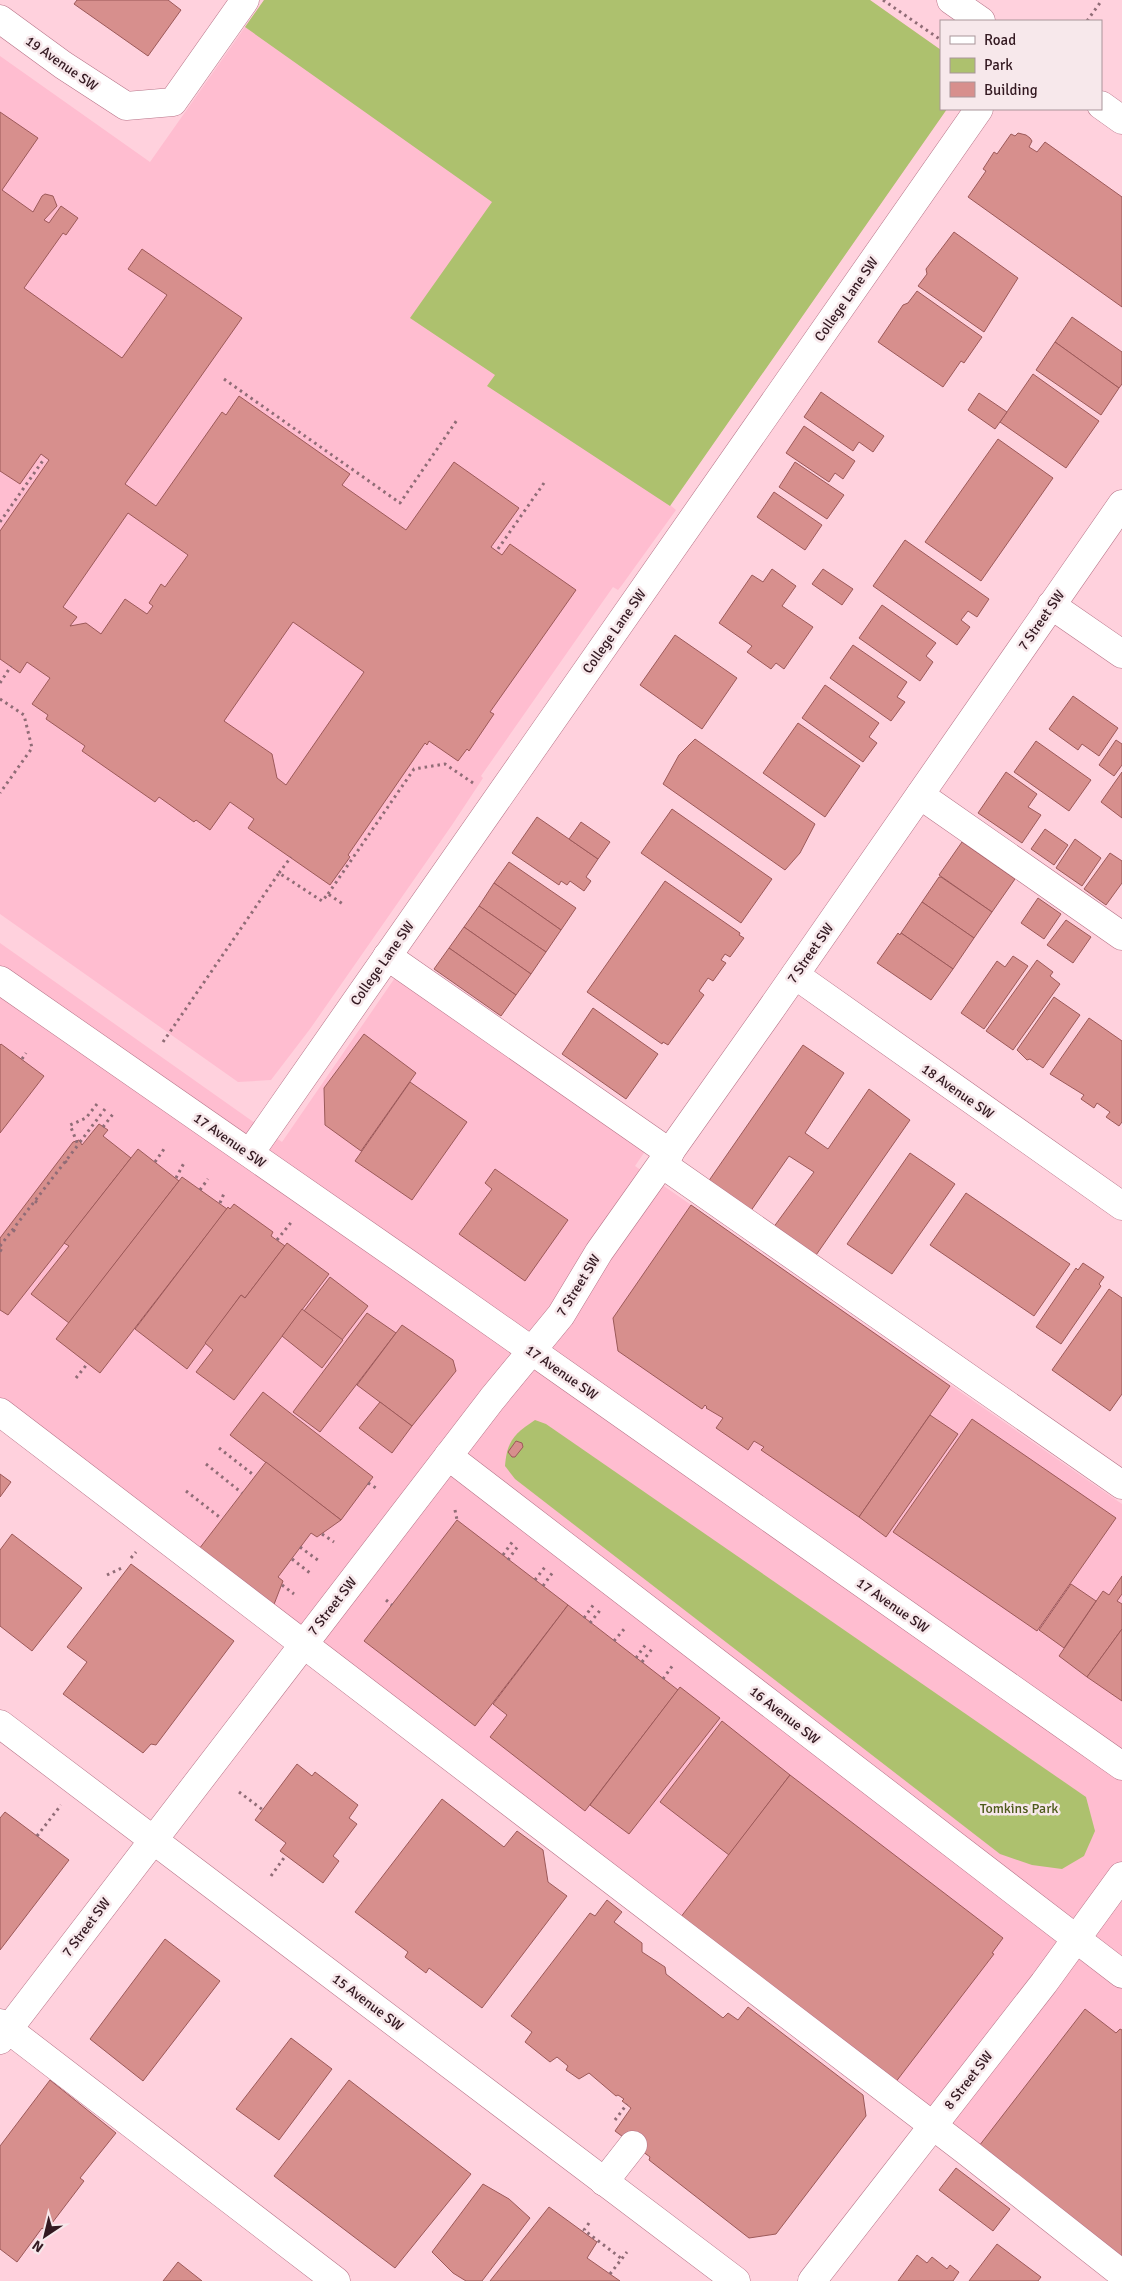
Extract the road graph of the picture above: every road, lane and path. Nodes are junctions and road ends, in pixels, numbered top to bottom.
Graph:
1 (245, 0) edge
2 (883, 0) edge
3 (950, 0) edge
4 (1102, 0) edge
5 (0, 19) edge
6 (980, 20) edge
7 (1088, 20) edge
8 (940, 39) edge
9 (1102, 106) edge
10 (977, 110) edge
11 (1122, 120) edge
12 (224, 379) dead end
13 (457, 420) dead end
14 (44, 460) dead end
15 (544, 483) dead end
16 (1122, 504) edge
17 (0, 522) edge
18 (498, 549) dead end
19 (1051, 605) junction
20 (1122, 654) edge
21 (11, 666) dead end
22 (0, 683) edge
23 (0, 699) edge
24 (478, 786) dead end
25 (0, 793) edge
26 (920, 795) junction
27 (291, 857) dead end
28 (279, 873) junction
29 (328, 894) junction
30 (343, 904) dead end
31 (1122, 936) edge
32 (388, 956) junction
33 (794, 975) junction
34 (0, 980) edge
35 (163, 1042) dead end
36 (26, 1053) dead end
37 (22, 1059) dead end
38 (97, 1104) dead end
39 (105, 1108) dead end
40 (113, 1114) dead end
41 (103, 1127) dead end
42 (78, 1141) junction
43 (164, 1149) dead end
44 (250, 1154) junction
45 (666, 1159) junction
46 (155, 1162) dead end
47 (184, 1163) dead end
48 (175, 1176) dead end
49 (208, 1179) dead end
50 (200, 1190) dead end
51 (225, 1191) dead end
52 (220, 1203) dead end
53 (1122, 1206) edge
54 (295, 1217) dead end
55 (277, 1240) dead end
56 (1, 1249) edge
57 (531, 1350) junction
58 (88, 1363) dead end
59 (76, 1378) dead end
60 (0, 1412) edge
61 (219, 1448) dead end
62 (448, 1456) junction
63 (206, 1464) dead end
64 (255, 1476) dead end
65 (368, 1483) dead end
66 (1122, 1484) edge
67 (376, 1488) dead end
68 (186, 1491) dead end
69 (242, 1493) dead end
70 (455, 1510) dead end
71 (222, 1519) dead end
72 (457, 1520) dead end
73 (322, 1534) dead end
74 (515, 1539) dead end
75 (334, 1542) dead end
76 (520, 1543) dead end
77 (300, 1547) dead end
78 (503, 1555) dead end
79 (292, 1558) dead end
80 (508, 1560) dead end
81 (319, 1561) dead end
82 (548, 1564) dead end
83 (124, 1567) dead end
84 (555, 1570) dead end
85 (310, 1573) dead end
86 (107, 1575) dead end
87 (535, 1580) dead end
88 (282, 1585) dead end
89 (543, 1586) dead end
90 (294, 1594) dead end
91 (386, 1600) dead end
92 (596, 1602) dead end
93 (392, 1605) dead end
94 (603, 1607) dead end
95 (584, 1618) dead end
96 (590, 1623) dead end
97 (626, 1626) dead end
98 (614, 1641) dead end
99 (648, 1642) dead end
100 (303, 1644) junction
101 (654, 1646) dead end
102 (636, 1658) dead end
103 (642, 1662) dead end
104 (675, 1663) dead end
105 (662, 1679) dead end
106 (0, 1724) edge
107 (1122, 1766) edge
108 (239, 1792) dead end
109 (64, 1801) dead end
110 (263, 1810) dead end
111 (37, 1836) dead end
112 (153, 1840) junction
113 (286, 1855) dead end
114 (271, 1876) dead end
115 (1122, 1876) edge
116 (1076, 1939) junction
117 (1122, 1974) edge
118 (3, 2030) edge
119 (932, 2126) junction
120 (633, 2145) dead end
121 (604, 2182) junction
122 (589, 2222) dead end
123 (627, 2252) dead end
124 (622, 2259) junction
125 (610, 2274) dead end
126 (1122, 2274) edge
127 (336, 2281) edge
128 (736, 2281) edge
129 (812, 2281) edge

1 - 5 street, 19 Avenue SW
2 - 8 path
3 - 6 street
4 - 7 path
9 - 11 street
10 - 32 street, College Lane SW
12 - 13 path
14 - 17 path
15 - 18 path
16 - 19 street, 7 Street SW
19 - 20 street
19 - 26 street, 7 Street SW
21 - 22 path
23 - 25 path
24 - 29 path
26 - 31 street
26 - 33 street, 7 Street SW
27 - 28 path
28 - 29 path
28 - 35 path
29 - 30 path
32 - 44 street, College Lane SW
32 - 45 street
33 - 45 street, 7 Street SW
33 - 53 street, 18 Avenue SW
34 - 44 street, 17 Avenue SW
36 - 37 path
38 - 42 path
39 - 42 path
40 - 41 path
42 - 56 path
43 - 46 path
44 - 57 street, 17 Avenue SW
45 - 57 street, 7 Street SW
45 - 66 street
47 - 48 path
49 - 50 path
51 - 52 path
54 - 55 path
57 - 62 street, 7 Street SW
57 - 107 street, 17 Avenue SW
58 - 59 path
60 - 100 street
61 - 64 path
62 - 100 street, 7 Street SW
62 - 116 street, 16 Avenue SW
63 - 69 path
65 - 67 path
68 - 71 path
70 - 72 path
73 - 75 path
74 - 78 path
76 - 80 path
77 - 81 path
79 - 85 path
82 - 87 path
83 - 86 path
84 - 89 path
88 - 90 path
91 - 93 path
92 - 95 path
94 - 96 path
97 - 98 path
99 - 102 path
100 - 112 street, 7 Street SW
100 - 119 street
101 - 103 path
104 - 105 path
106 - 112 street, 15 Avenue SW
108 - 110 path
109 - 111 path
112 - 118 street, 7 Street SW
112 - 121 street, 15 Avenue SW
113 - 114 path
115 - 116 street, 8 Street SW
116 - 117 street, 16 Avenue SW
116 - 119 street, 8 Street SW
118 - 127 street
119 - 126 street
119 - 129 street, 8 Street SW
120 - 121 street
121 - 128 street, 15 Avenue SW
122 - 124 path
123 - 124 path
124 - 125 path

